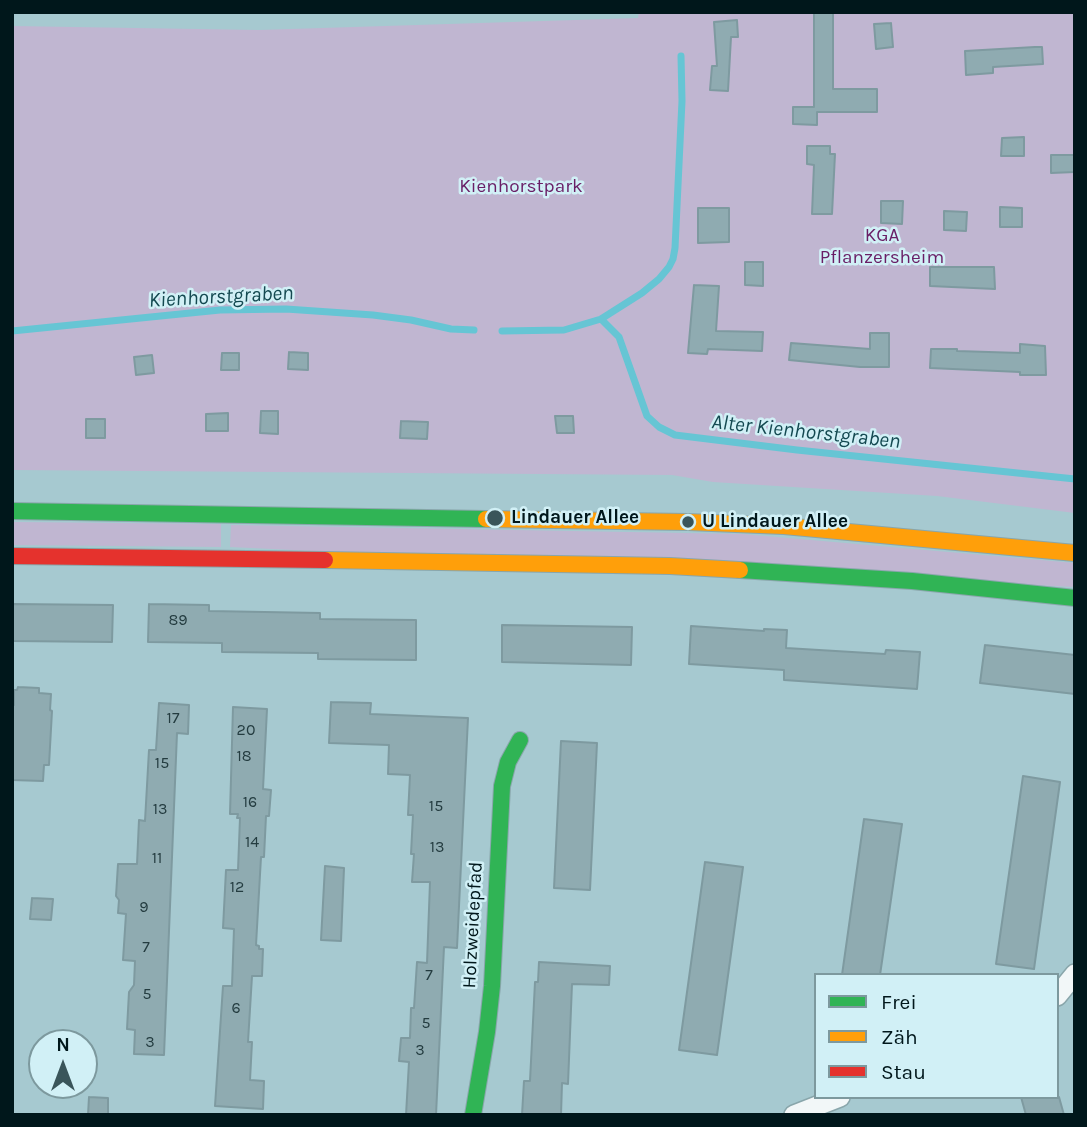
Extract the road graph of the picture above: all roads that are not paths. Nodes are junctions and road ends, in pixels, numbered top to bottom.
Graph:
1 (12, 512) edge
2 (1075, 553) edge
3 (12, 556) edge
4 (1075, 598) edge
5 (520, 740) dead end
6 (1075, 974) edge
7 (1059, 994) edge
8 (835, 1099) edge
9 (474, 1115) edge
10 (794, 1115) edge

1 - 2 main road
3 - 4 main road
5 - 9 main road, Holzweidepfad
6 - 7 street
8 - 10 street

